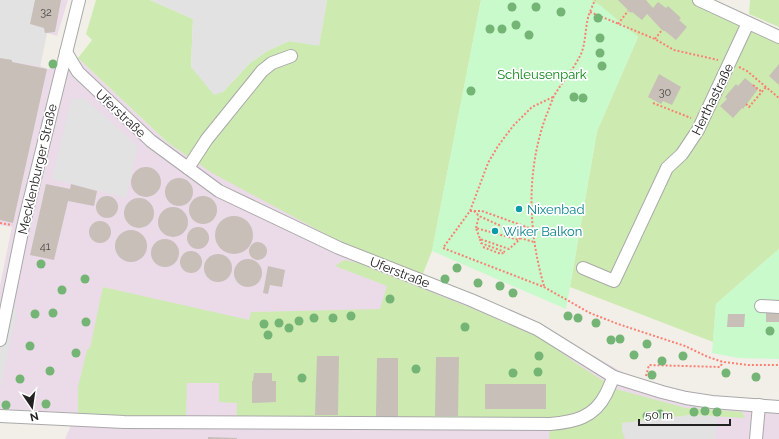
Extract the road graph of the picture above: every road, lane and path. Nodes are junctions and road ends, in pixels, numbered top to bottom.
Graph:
1 (79, 0) edge
2 (595, 0) edge
3 (699, 0) edge
4 (628, 11) dead end
5 (590, 12) junction
6 (748, 23) junction
7 (618, 24) junction
8 (662, 30) dead end
9 (779, 37) edge
10 (655, 39) junction
11 (66, 52) junction
12 (291, 56) dead end
13 (709, 58) dead end
14 (729, 63) junction
15 (753, 85) dead end
16 (766, 87) junction
17 (762, 92) junction
18 (553, 97) junction
19 (779, 97) edge
20 (653, 103) dead end
21 (746, 104) dead end
22 (701, 122) junction
23 (188, 168) junction
24 (470, 211) junction
25 (474, 211) junction
26 (479, 216) junction
27 (526, 227) junction
28 (476, 228) junction
29 (532, 229) junction
30 (480, 238) junction
31 (520, 238) junction
32 (534, 242) junction
33 (483, 248) dead end
34 (583, 268) dead end
35 (544, 287) junction
36 (4, 294) edge
37 (761, 306) dead end
38 (779, 307) edge
39 (0, 340) edge
40 (723, 362) junction
41 (649, 365) dead end
42 (779, 365) edge
43 (614, 376) junction
44 (759, 405) junction
45 (779, 407) edge
46 (0, 416) edge
47 (756, 439) edge

1 - 11 street, Mecklenburger Straße
2 - 5 path
3 - 6 street
4 - 7 path
5 - 7 path
5 - 18 path
6 - 9 street
6 - 14 street, Herthastraße
7 - 10 path
8 - 10 path
10 - 13 path
11 - 23 street, Uferstraße
11 - 36 street, Mecklenburger Straße
12 - 23 street
14 - 16 path
14 - 22 street, Herthastraße
15 - 17 path
16 - 17 path
16 - 19 path
17 - 21 path
18 - 24 path
18 - 29 path
20 - 22 path
22 - 34 street, Herthastraße
23 - 43 street, Uferstraße
24 - 25 path
24 - 35 path
25 - 26 path
25 - 27 path
26 - 28 path
26 - 31 path
27 - 29 path
27 - 31 path
28 - 30 path
28 - 31 path
29 - 32 path
30 - 31 path
30 - 33 path
31 - 32 path
32 - 35 path
35 - 40 path
36 - 39 street, Mecklenburger Straße
37 - 38 street
40 - 41 path
40 - 42 path
43 - 44 street, Uferstraße
43 - 46 street
44 - 45 street, Uferstraße
44 - 47 street

